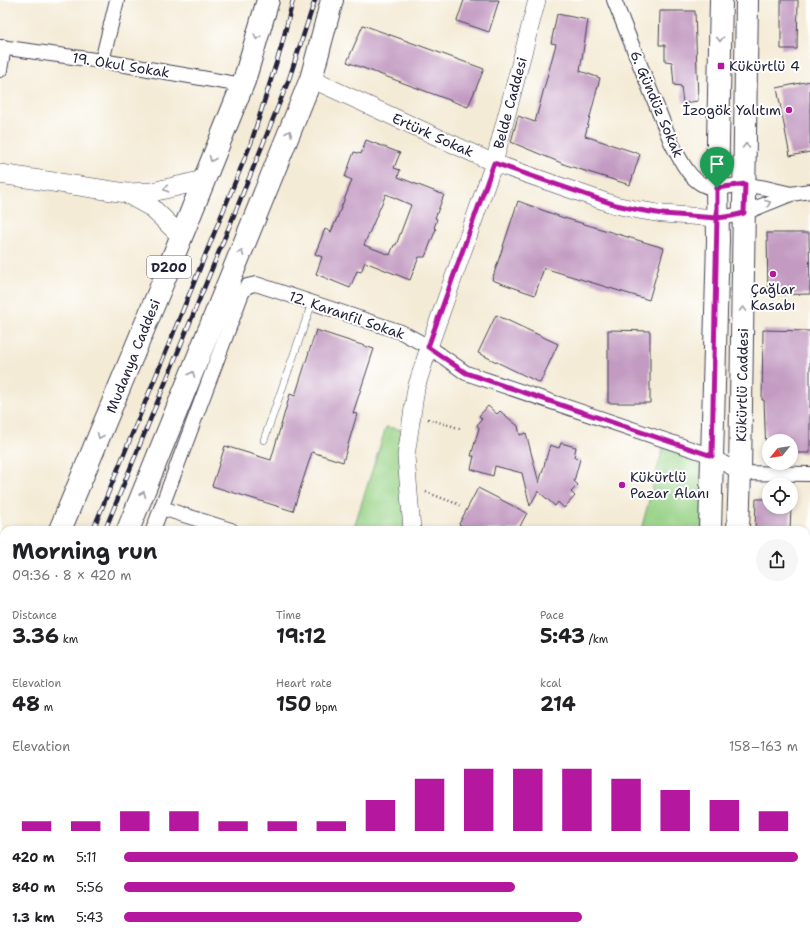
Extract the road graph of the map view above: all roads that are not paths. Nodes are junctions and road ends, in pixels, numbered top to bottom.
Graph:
1 (117, 0) edge
2 (268, 0) edge
3 (332, 0) edge
4 (537, 0) edge
5 (614, 0) edge
6 (721, 0) edge
7 (747, 0) edge
8 (2, 47) edge
9 (102, 61) junction
10 (0, 70) edge
11 (311, 79) junction
12 (242, 86) junction
13 (494, 163) junction
14 (0, 174) edge
15 (204, 180) junction
16 (745, 184) junction
17 (717, 188) junction
18 (810, 191) edge
19 (126, 193) junction
20 (791, 194) junction
21 (744, 213) junction
22 (717, 218) junction
23 (181, 236) junction
24 (312, 303) junction
25 (428, 347) junction
26 (264, 440) dead end
27 (712, 456) junction
28 (740, 473) junction
29 (810, 474) edge
30 (162, 508) junction
31 (62, 526) edge
32 (130, 526) edge
33 (155, 526) edge
34 (218, 526) edge
35 (412, 526) edge
36 (710, 526) edge
37 (738, 526) edge

1 - 9 street
2 -> 12 main road, Mudanya Caddesi / D200
3 - 11 main road
4 - 13 street, Belde Caddesi
5 - 17 street, 6. Gündüz Sokak
6 -> 17 main road, Kükürtlü Caddesi
16 -> 7 main road, Kükürtlü Caddesi
8 - 9 street, 19. Okul Sokak
8 - 10 street
9 - 12 street, 19. Okul Sokak
11 - 13 street, Ertürk Sokak
32 -> 11 main road
12 -> 15 main road, Mudanya Caddesi / D200
13 - 22 street, Ertürk Sokak
13 - 25 street, Belde Caddesi
14 - 19 main road
15 -> 19 main road
15 - 23 main road, Mudanya Caddesi / D200
16 - 17 street, 6. Gündüz Sokak
16 - 20 street
16 - 21 main road, Kükürtlü Caddesi
17 - 22 main road, Kükürtlü Caddesi
18 - 20 street
19 - 23 main road
21 -> 20 street, Ertürk Sokak
21 - 22 street, Ertürk Sokak
28 -> 21 main road, Kükürtlü Caddesi
22 - 27 main road, Kükürtlü Caddesi
23 -> 31 main road, Mudanya Caddesi / D200
24 - 25 street, 12. Karanfil Sokak
24 - 26 lane
24 - 30 street, 12. Karanfil Sokak
25 - 27 street, 12. Karanfil Sokak
25 - 35 street, Belde Caddesi
27 - 28 street, 12. Karanfil Sokak
27 - 36 main road, Kükürtlü Caddesi
28 - 29 street
28 - 37 main road, Kükürtlü Caddesi
30 - 33 street
30 - 34 street

